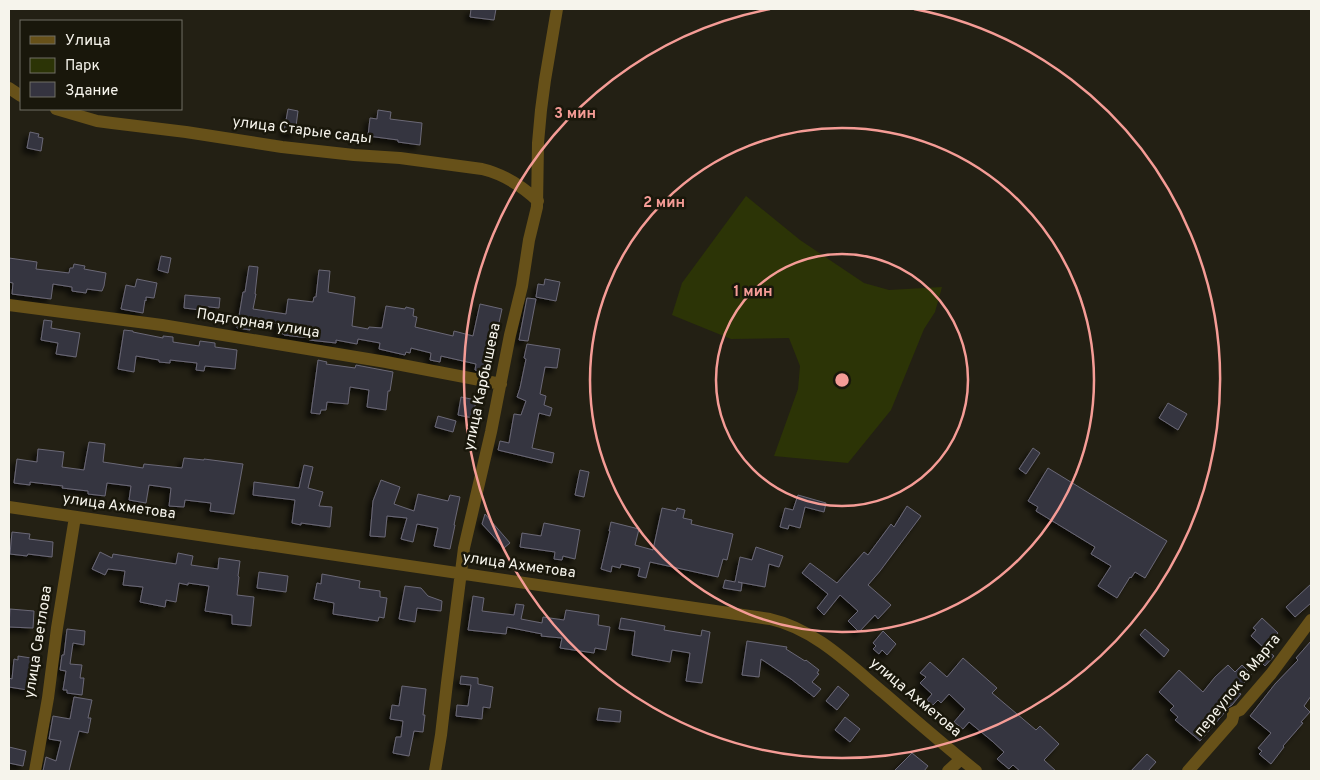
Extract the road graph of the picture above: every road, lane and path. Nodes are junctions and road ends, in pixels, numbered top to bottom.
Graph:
1 (557, 9) edge
2 (9, 88) edge
3 (20, 95) edge
4 (60, 110) edge
5 (538, 201) junction
6 (9, 305) edge
7 (501, 384) junction
8 (9, 507) edge
9 (75, 517) junction
10 (461, 574) junction
11 (1311, 620) edge
12 (961, 759) junction
13 (35, 771) edge
14 (435, 771) edge
15 (948, 771) edge
16 (976, 771) edge
17 (1188, 771) edge

1 - 5 street, улица Карбышева
2 - 3 street
4 - 5 street, улица Старые сады
5 - 7 street, улица Карбышева
6 - 7 street, Подгорная улица
7 - 10 street, улица Карбышева
8 - 9 street, улица Ахметова
9 - 10 street, улица Ахметова
9 - 13 street, улица Светлова
10 - 12 street, улица Ахметова
10 - 14 street, улица Карбышева
11 - 17 street, переулок 8 Марта
12 - 15 street
12 - 16 street, улица Ахметова

